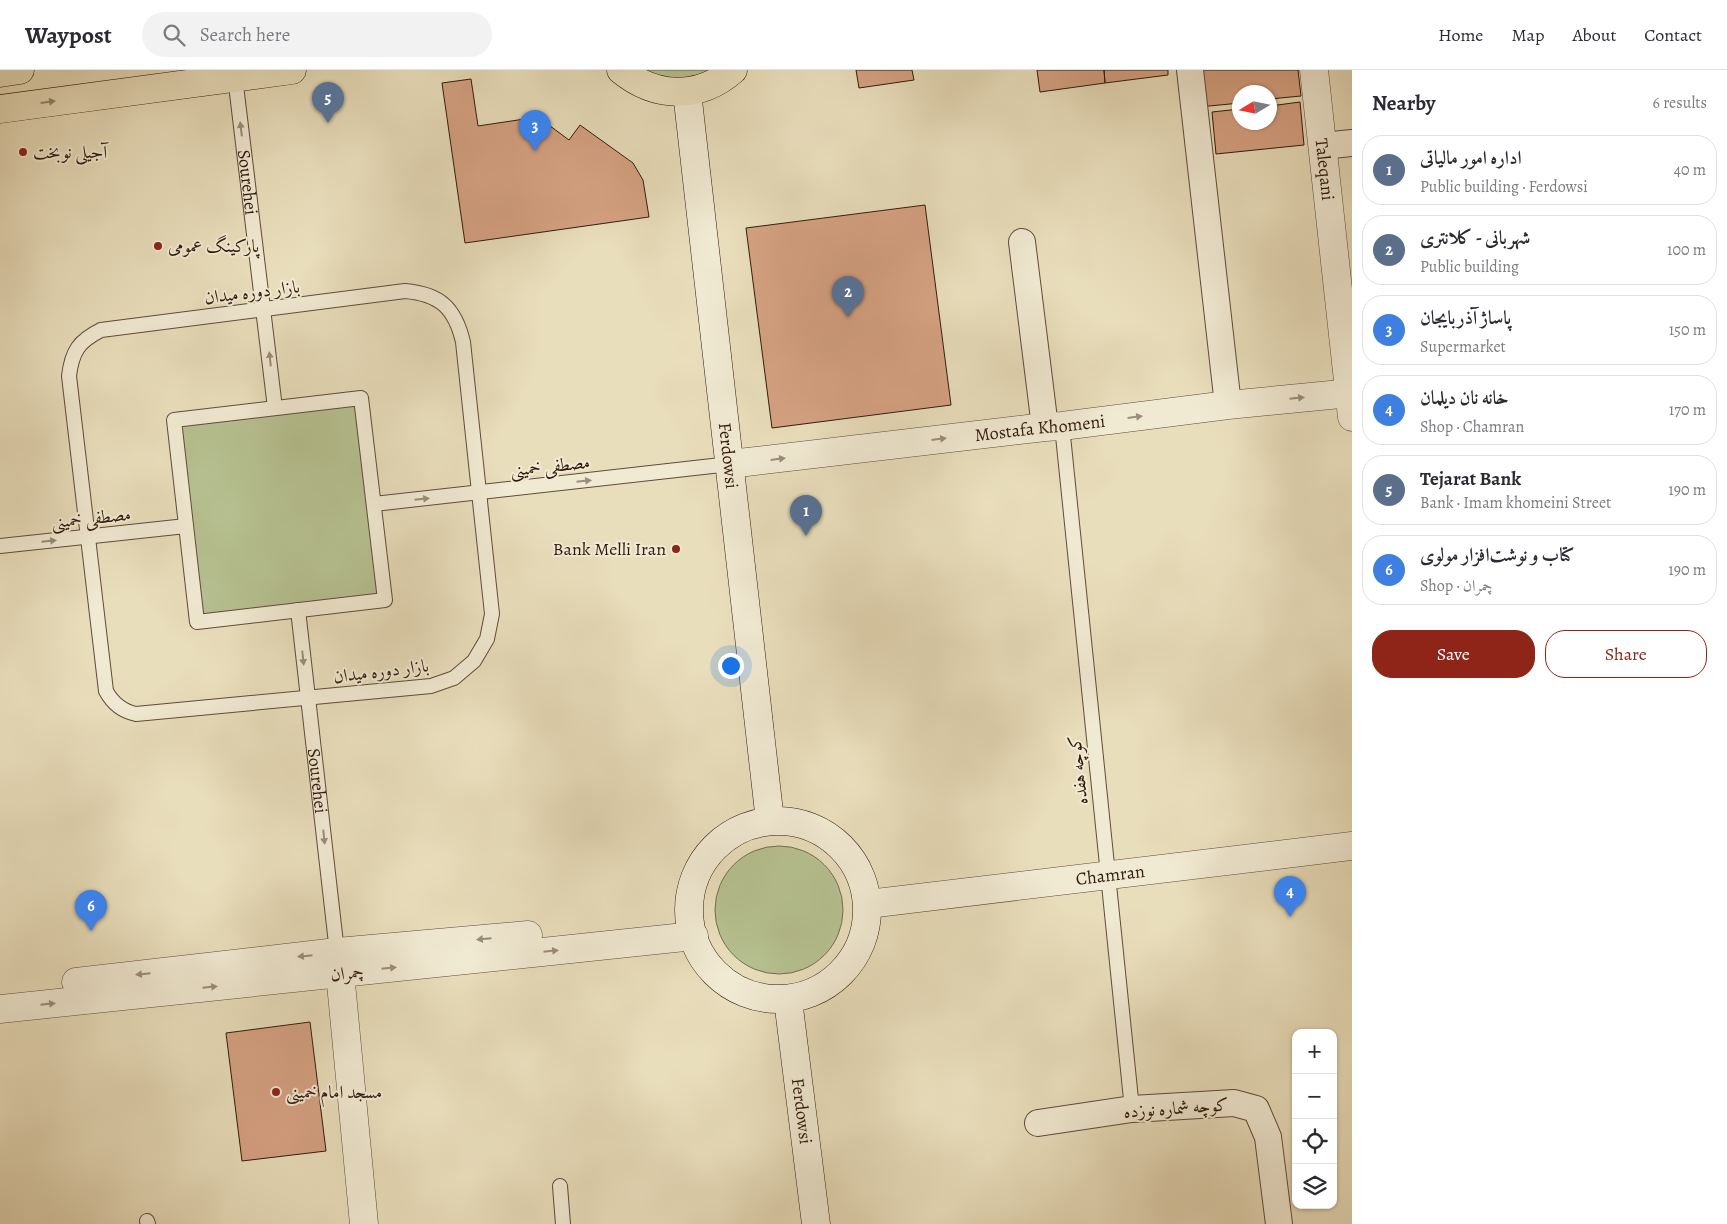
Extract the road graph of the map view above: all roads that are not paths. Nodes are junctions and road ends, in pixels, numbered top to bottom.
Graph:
1 (20, 70) edge
2 (292, 70) edge
3 (621, 70) edge
4 (732, 70) edge
5 (1190, 70) edge
6 (1314, 70) edge
7 (0, 73) edge
8 (235, 77) junction
9 (687, 92) junction
10 (0, 109) edge
11 (1352, 143) edge
12 (1323, 146) junction
13 (1022, 242) dead end
14 (264, 309) junction
15 (1351, 401) edge
16 (1228, 405) junction
17 (275, 408) junction
18 (1053, 427) junction
19 (730, 464) junction
20 (479, 493) junction
21 (374, 504) junction
22 (186, 526) junction
23 (89, 537) junction
24 (0, 546) edge
25 (298, 610) junction
26 (308, 698) junction
27 (770, 821) junction
28 (1352, 846) edge
29 (1108, 875) junction
30 (868, 904) junction
31 (692, 928) junction
32 (338, 963) junction
33 (0, 991) edge
34 (788, 1000) junction
35 (0, 1009) edge
36 (1132, 1109) junction
37 (1038, 1123) dead end
38 (560, 1186) dead end
39 (364, 1224) edge
40 (563, 1224) edge
41 (816, 1224) edge
42 (1279, 1224) edge

1 - 7 main road
2 - 8 main road
3 - 9 main road
4 - 9 main road
5 - 16 street
6 - 12 street, Taleqani
10 -> 8 main road
14 -> 8 lane, Sourehei
9 - 19 street, Ferdowsi
11 - 12 street
12 - 15 street, Taleqani
13 - 18 street
17 -> 14 lane, Sourehei
14 - 20 lane, بازار دوره میدان
14 - 23 lane, بازار دوره میدان
16 -> 15 street, Mostafa Khomeni
18 -> 16 street, Mostafa Khomeni
17 - 21 lane
17 - 22 lane
19 -> 18 street, Mostafa Khomeni
18 - 29 lane, کوچه هفده
20 -> 19 lane, مصطفی خمینی
19 - 27 street, Ferdowsi
21 -> 20 lane, مصطفی خمینی
20 - 26 lane, بازار دوره میدان
21 - 25 lane
22 - 23 lane, مصطفی خمینی
22 - 25 lane
24 -> 23 lane, مصطفی خمینی
23 - 26 lane, بازار دوره میدان
25 -> 26 lane, Sourehei
26 -> 32 lane, Sourehei
27 - 30 street
27 - 31 street
28 - 29 street, Chamran
29 - 30 street, Chamran
29 - 36 lane, کوچه هفده
30 - 34 street
31 - 32 street, چمران
31 - 34 street
32 -> 33 street, چمران
35 -> 32 street, چمران
32 - 39 street, Sourehei
34 - 41 street, Ferdowsi
36 - 37 street, کوچه شماره نوزده
36 - 42 street, کوچه شماره نوزده
38 - 40 lane

